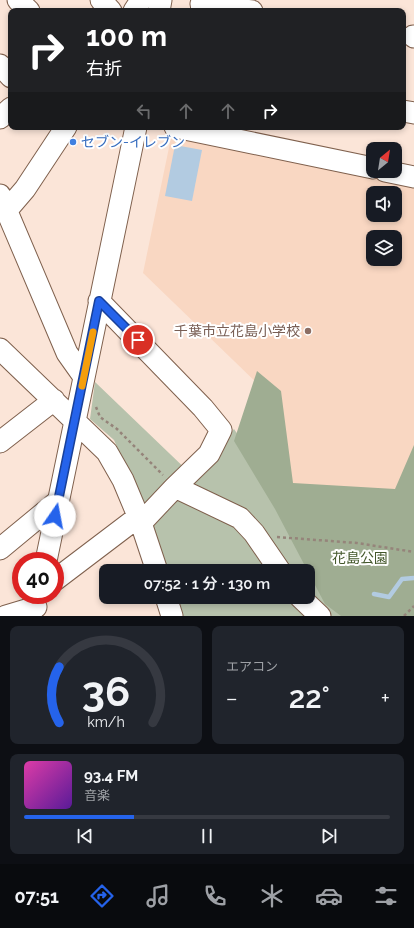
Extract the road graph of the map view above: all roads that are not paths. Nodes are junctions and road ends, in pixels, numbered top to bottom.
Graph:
1 (18, 0) edge
2 (101, 0) edge
3 (201, 5) edge
4 (26, 8) edge
5 (108, 8) edge
6 (226, 8) edge
7 (0, 65) edge
8 (8, 74) edge
9 (8, 111) edge
10 (0, 118) edge
11 (64, 130) edge
12 (135, 130) edge
13 (190, 130) edge
14 (366, 167) edge
15 (402, 175) edge
16 (414, 177) edge
17 (4, 212) edge
18 (99, 301) junction
19 (0, 349) edge
20 (84, 377) junction
21 (54, 400) junction
22 (75, 422) junction
23 (0, 442) edge
24 (175, 487) junction
25 (58, 502) junction
26 (140, 520) junction
27 (0, 549) edge
28 (48, 552) edge
29 (155, 564) edge
30 (275, 564) edge
31 (64, 574) edge
32 (168, 604) edge
33 (307, 604) edge
34 (36, 606) edge
35 (6, 616) edge
36 (172, 616) edge
37 (320, 616) edge

1 - 4 street
2 - 5 street
3 - 6 street
7 - 8 street
9 - 10 street
11 - 17 street
12 - 18 street
13 - 14 street
15 - 16 street
17 - 20 street
18 - 20 street
18 - 24 street
19 - 21 street
20 - 22 street
21 - 22 street
21 - 23 street
22 - 25 street
22 - 26 street
24 - 26 street
24 - 30 street
25 - 27 street
25 - 28 street
26 - 29 street
26 - 31 street
32 - 36 street
33 - 37 street
34 - 35 street

